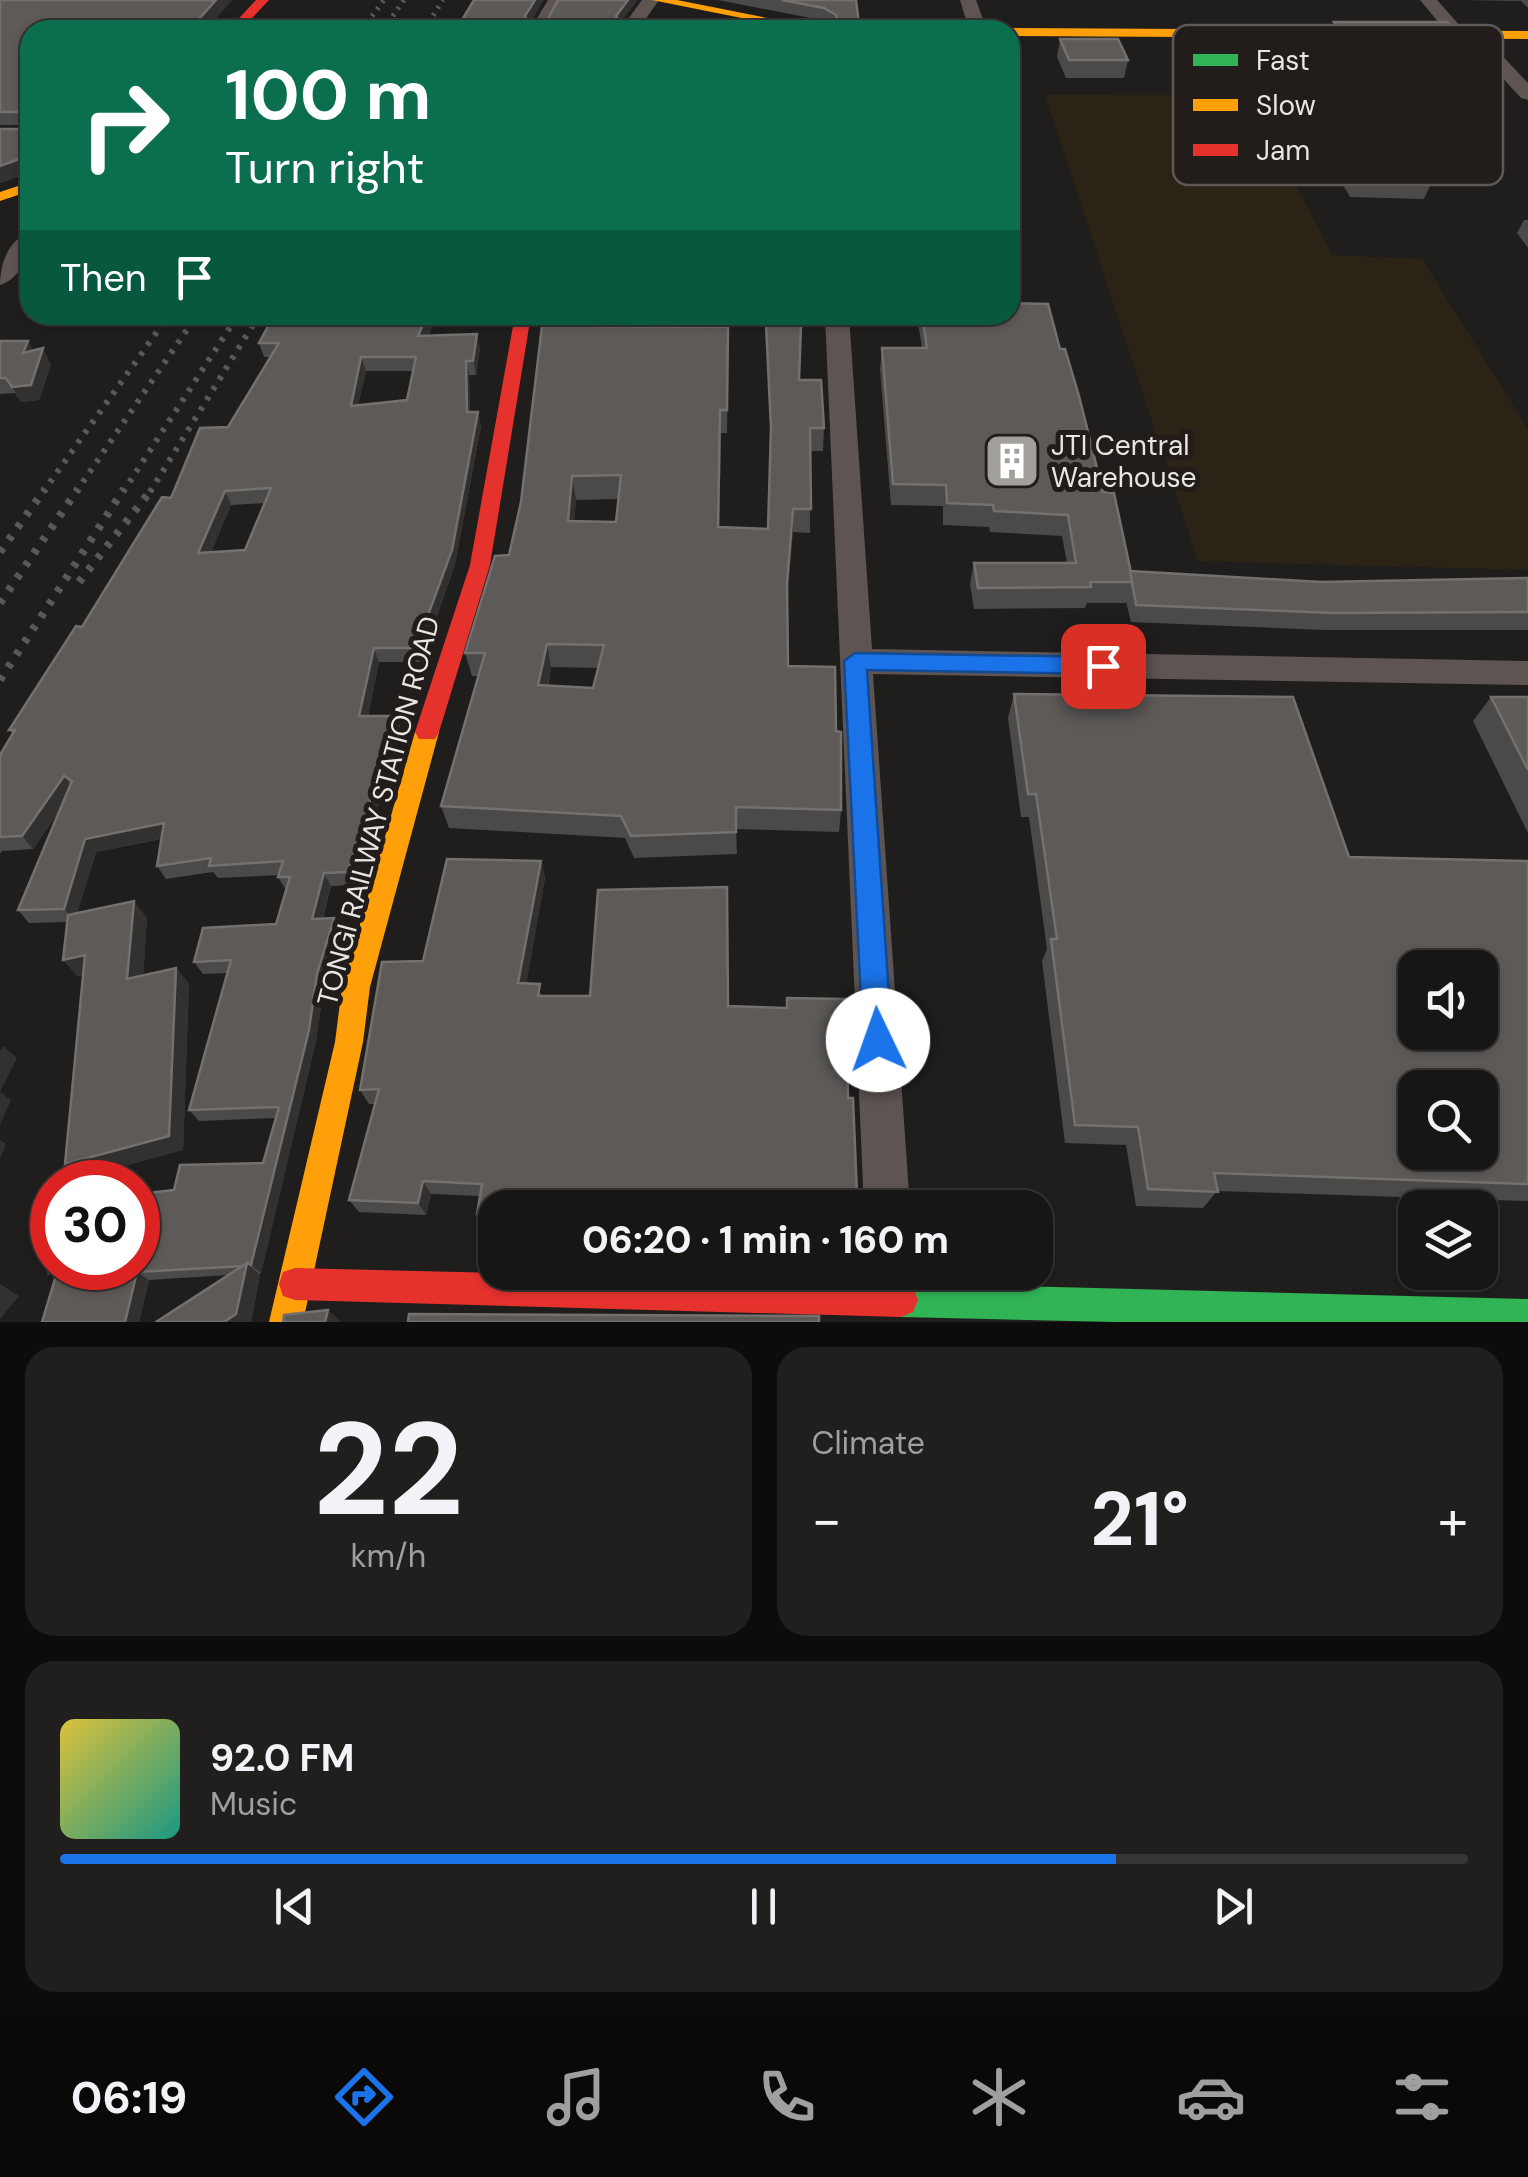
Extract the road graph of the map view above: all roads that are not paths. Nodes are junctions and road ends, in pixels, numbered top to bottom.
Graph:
1 (248, 0) edge
2 (263, 0) edge
3 (655, 0) edge
4 (1428, 0) edge
5 (226, 18) edge
6 (638, 20) edge
7 (766, 20) edge
8 (1451, 25) edge
9 (1020, 32) edge
10 (1173, 33) edge
11 (1503, 35) edge
12 (1528, 35) edge
13 (1503, 67) edge
14 (1528, 94) edge
15 (20, 252) edge
16 (0, 278) edge
17 (519, 325) edge
18 (837, 325) edge
19 (855, 661) junction
20 (1528, 673) edge
21 (885, 1190) edge
22 (295, 1284) junction
23 (889, 1298) edge
24 (1528, 1316) edge
25 (286, 1322) edge

1 - 5 street
2 - 5 street
3 - 6 street
3 - 7 street
4 - 8 street
9 - 10 street
11 - 12 street
13 - 14 street
15 - 16 street
17 - 22 street, TONGI RAILWAY STATION ROAD
18 - 19 street
19 - 20 street
19 - 21 street
22 - 23 street
22 - 25 street, TONGI RAILWAY STATION ROAD
23 - 24 street

